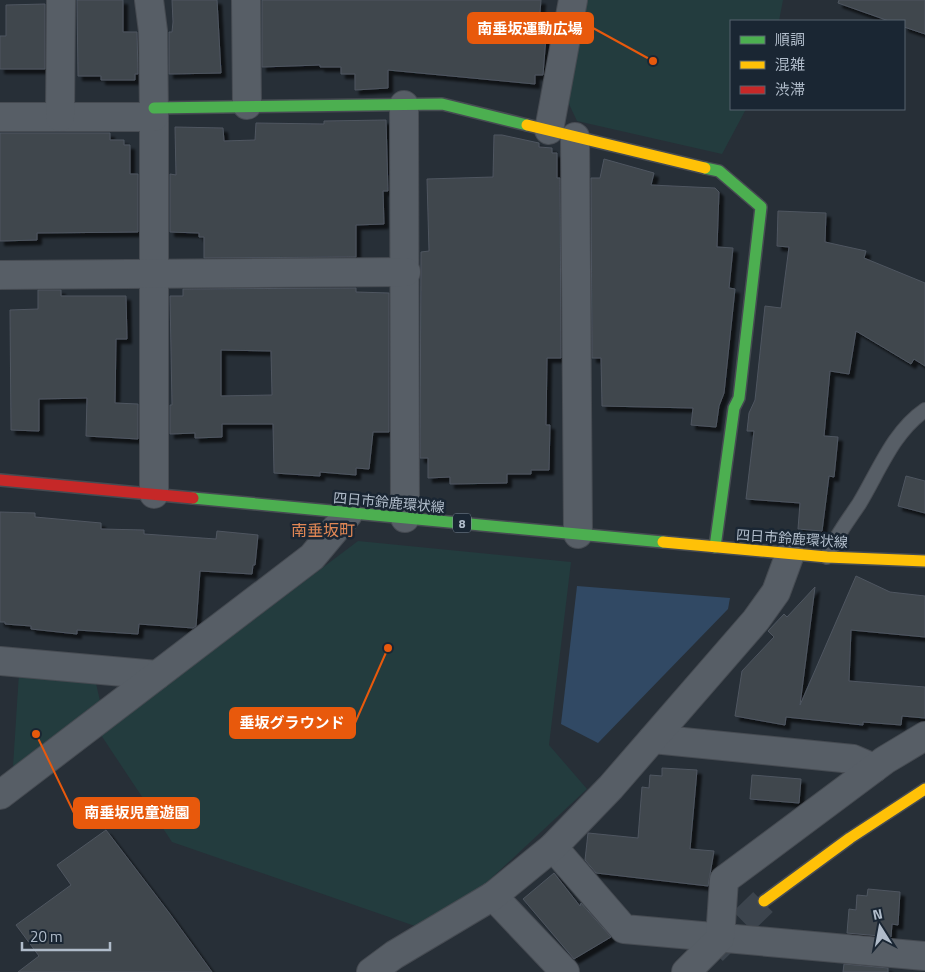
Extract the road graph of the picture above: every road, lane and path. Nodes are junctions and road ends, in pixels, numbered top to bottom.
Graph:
1 (61, 0) edge
2 (149, 0) edge
3 (246, 0) edge
4 (573, 0) edge
5 (404, 104) junction
6 (247, 105) junction
7 (154, 112) junction
8 (0, 117) edge
9 (60, 117) junction
10 (562, 134) junction
11 (406, 272) junction
12 (155, 274) junction
13 (0, 275) edge
14 (925, 410) edge
15 (0, 480) edge
16 (154, 494) junction
17 (348, 514) junction
18 (405, 518) junction
19 (578, 534) junction
20 (715, 547) junction
21 (790, 554) junction
22 (826, 557) junction
23 (925, 562) edge
24 (0, 660) edge
25 (156, 675) junction
26 (925, 736) edge
27 (653, 739) junction
28 (874, 768) junction
29 (925, 790) edge
30 (0, 795) edge
31 (554, 847) junction
32 (493, 896) junction
33 (764, 901) tunnel mouth
34 (720, 938) junction
35 (925, 956) edge
36 (371, 972) edge
37 (565, 972) edge
38 (686, 972) edge

1 - 9 street
2 - 7 street
3 - 6 street
4 - 10 street
5 - 6 street
5 - 10 street
5 - 11 street
6 - 7 street
7 - 9 street
7 - 12 street
8 - 9 street
10 - 19 street
10 - 20 street
11 - 12 street
11 - 18 street
12 - 13 street
12 - 16 street
14 - 22 lane
15 - 16 street, 四日市鈴鹿環状線 / 8
16 - 17 street, 四日市鈴鹿環状線 / 8
17 - 18 street, 四日市鈴鹿環状線 / 8
17 - 25 street
18 - 19 street, 四日市鈴鹿環状線 / 8
19 - 20 street, 四日市鈴鹿環状線 / 8
20 - 21 street, 四日市鈴鹿環状線 / 8
21 - 22 street, 四日市鈴鹿環状線 / 8
21 - 27 street
22 - 23 street, 四日市鈴鹿環状線 / 8
24 - 25 street
25 - 30 street
26 - 28 street
27 - 28 street
27 - 31 street
28 - 34 street
29 - 33 street
31 - 32 street
31 - 34 street
32 - 36 street
32 - 37 street
34 - 35 street
34 - 38 street

